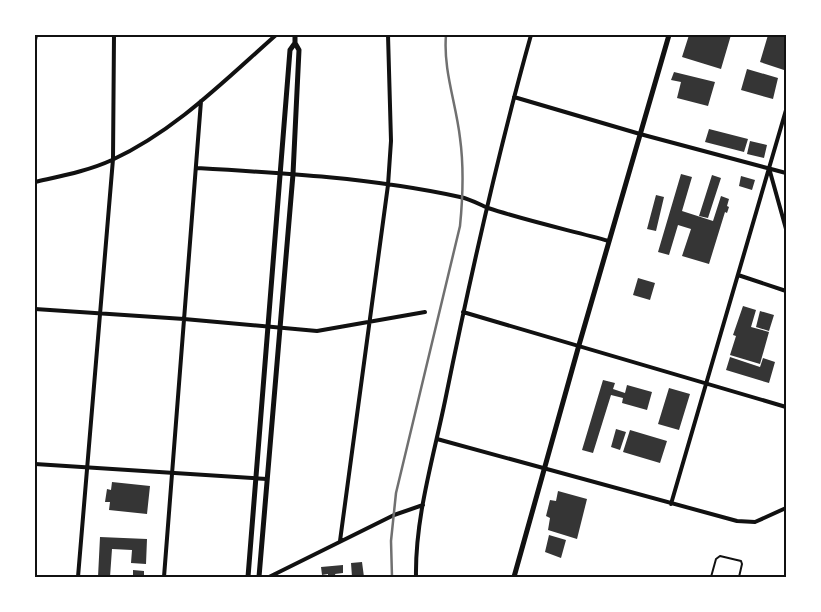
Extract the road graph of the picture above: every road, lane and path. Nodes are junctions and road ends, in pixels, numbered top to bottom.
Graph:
1 (36, 35) edge
2 (114, 35) edge
3 (276, 35) edge
4 (295, 35) edge
5 (388, 35) edge
6 (531, 35) edge
7 (669, 35) edge
8 (35, 40) edge
9 (295, 43) junction
10 (514, 97) junction
11 (201, 101) junction
12 (786, 110) edge
13 (640, 134) junction
14 (113, 159) junction
15 (196, 168) junction
16 (769, 168) junction
17 (281, 173) junction
18 (786, 173) edge
19 (293, 174) junction
20 (35, 182) edge
21 (388, 185) junction
22 (487, 208) junction
23 (786, 229) edge
24 (609, 241) junction
25 (738, 275) junction
26 (786, 291) edge
27 (35, 309) edge
28 (424, 312) dead end
29 (463, 312) junction
30 (99, 314) junction
31 (184, 320) junction
32 (368, 323) junction
33 (267, 327) junction
34 (280, 328) junction
35 (579, 344) junction
36 (707, 383) junction
37 (786, 407) edge
38 (437, 439) junction
39 (35, 464) edge
40 (86, 468) junction
41 (544, 468) junction
42 (172, 474) junction
43 (255, 479) junction
44 (267, 479) junction
45 (670, 504) junction
46 (423, 505) junction
47 (786, 508) edge
48 (340, 541) junction
49 (78, 577) edge
50 (164, 577) edge
51 (248, 577) edge
52 (259, 577) edge
53 (269, 577) edge
54 (416, 577) edge
55 (514, 577) edge
56 (711, 577) edge
57 (739, 577) edge

1 - 8 street
2 - 14 street
3 - 11 street
4 - 9 street
5 - 21 street
6 - 10 street
7 - 13 street
9 - 17 street
9 - 19 street
10 - 13 street
10 - 22 street
11 - 14 street
11 - 15 street
12 - 16 street
13 - 16 street
13 - 24 street
14 - 20 street
14 - 30 street
15 - 17 street
15 - 31 street
16 - 18 street
16 - 23 street
16 - 25 street
17 - 19 street
17 - 33 street
19 - 21 street
19 - 34 street
21 - 22 street
21 - 32 street
22 - 24 street
22 - 29 street
24 - 35 street
25 - 26 street
25 - 36 street
27 - 30 street
28 - 32 street
29 - 35 street
29 - 38 street
30 - 31 street
30 - 40 street
31 - 33 street
31 - 42 street
32 - 34 street
32 - 48 street
33 - 34 street
33 - 43 street
34 - 44 street
35 - 36 street
35 - 41 street
36 - 37 street
36 - 45 street
38 - 41 street
38 - 46 street
39 - 40 street
40 - 42 street
40 - 49 street
41 - 45 street
41 - 55 street
42 - 43 street
42 - 50 street
43 - 44 street
43 - 51 street
44 - 52 street
45 - 47 street
46 - 48 street
46 - 54 street
48 - 53 street
56 - 57 lane

